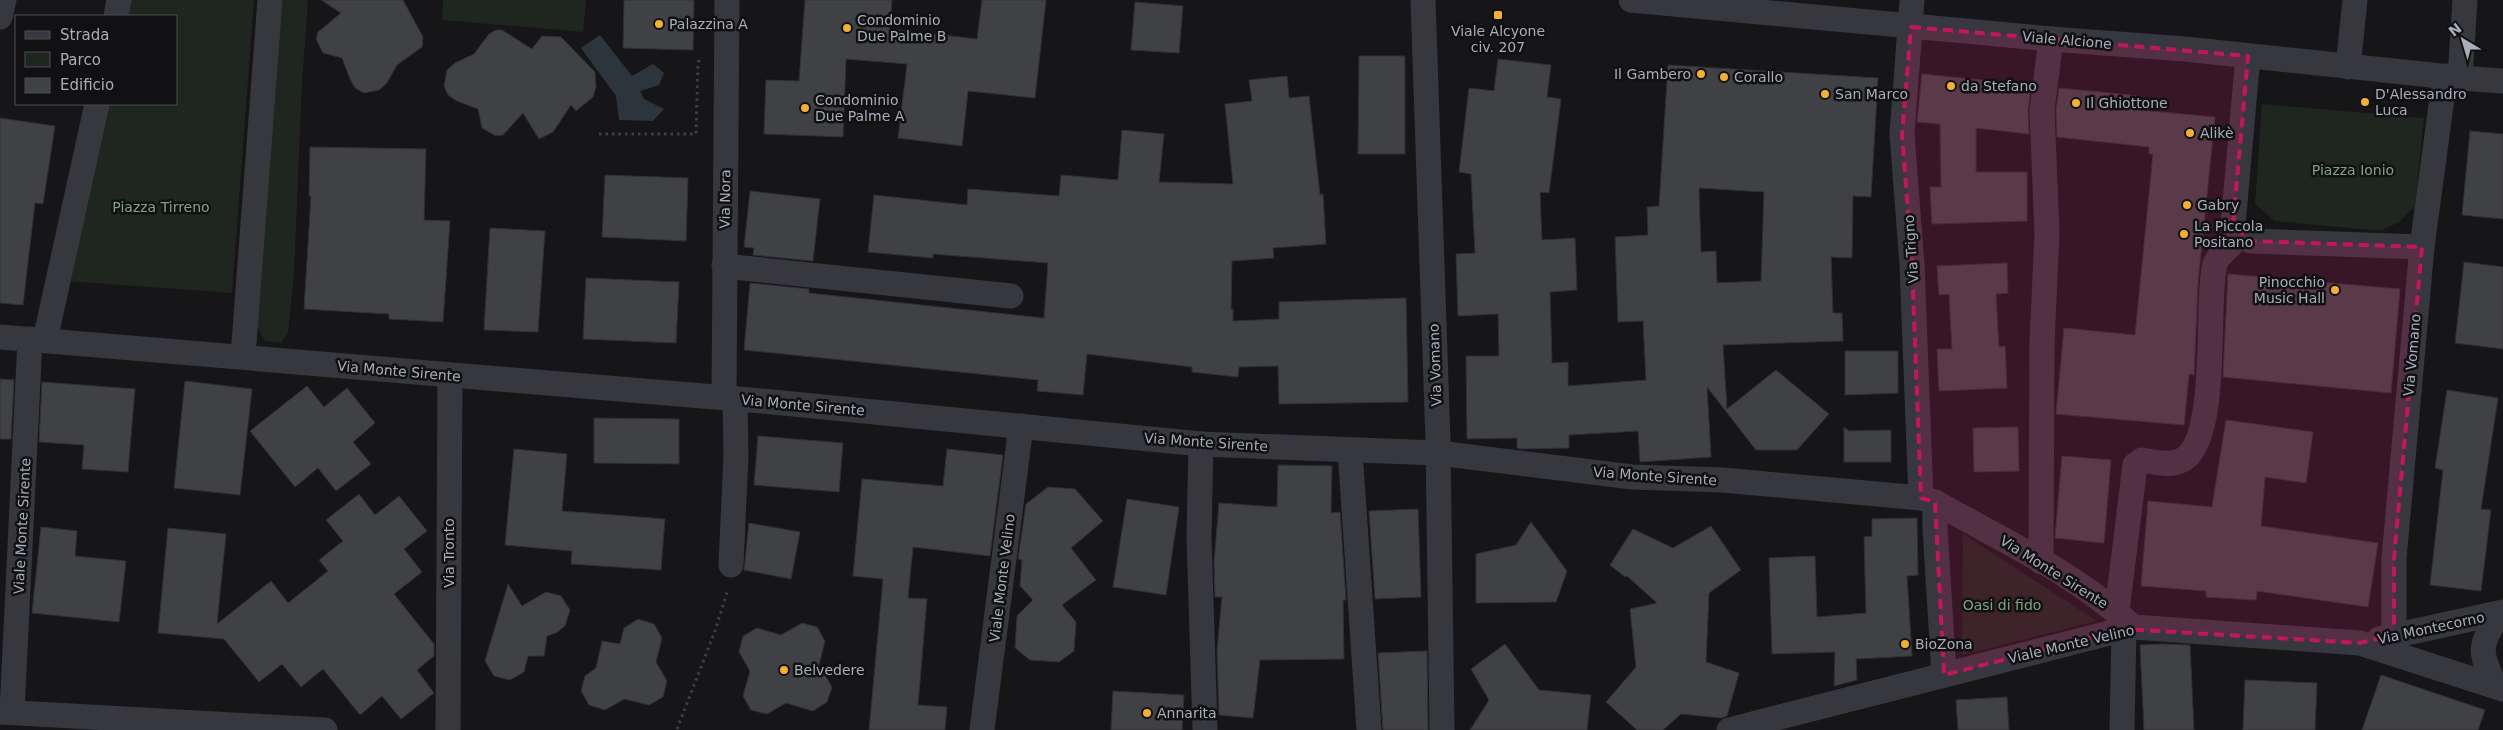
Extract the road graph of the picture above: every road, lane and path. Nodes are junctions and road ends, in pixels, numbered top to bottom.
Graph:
1 (4, 0) edge
2 (119, 0) edge
3 (270, 0) edge
4 (727, 0) edge
5 (1423, 0) edge
6 (1632, 0) edge
7 (1912, 0) edge
8 (2355, 0) edge
9 (2465, 0) edge
10 (116, 15) edge
11 (0, 17) edge
12 (1910, 26) junction
13 (2051, 39) junction
14 (703, 55) dead end
15 (2248, 56) junction
16 (2348, 67) junction
17 (2452, 77) junction
18 (2503, 81) edge
19 (97, 105) edge
20 (599, 134) dead end
21 (2242, 233) junction
22 (2422, 247) junction
23 (724, 266) junction
24 (1011, 296) dead end
25 (0, 336) edge
26 (38, 340) junction
27 (243, 356) junction
28 (450, 376) junction
29 (724, 398) junction
30 (1021, 426) junction
31 (1201, 444) junction
32 (1350, 450) junction
33 (1438, 453) junction
34 (1928, 500) junction
35 (2041, 562) junction
36 (731, 565) joint
37 (2502, 613) edge
38 (2125, 623) junction
39 (2394, 635) junction
40 (2360, 643) junction
41 (1944, 675) junction
42 (2499, 687) edge
43 (6, 712) edge
44 (677, 729) edge
45 (325, 730) edge
46 (448, 730) edge
47 (982, 730) edge
48 (1205, 730) edge
49 (1369, 730) edge
50 (1442, 730) edge
51 (1729, 730) edge
52 (2122, 730) edge

1 - 11 street
2 - 10 street
3 - 27 street
4 - 23 street, Via Nora
5 - 33 street, Via Vomano
6 - 12 street, Viale Alcione
7 - 12 street, Via Trigno
8 - 16 street
9 - 17 street, Via Vomano
12 - 13 street, Viale Alcione
12 - 34 street, Via Trigno
13 - 15 street, Viale Alcione
13 - 35 street
14 - 20 path
15 - 16 street, Viale Alcione
15 - 21 street
16 - 17 street, Viale Alcione
17 - 18 street, Viale Alcione
17 - 22 street, Via Vomano
19 - 26 street
21 - 22 street
21 - 38 street
22 - 39 street, Via Vomano
23 - 24 street
23 - 29 street, Via Nora
25 - 26 street
26 - 27 street
26 - 43 street, Viale Monte Sirente
27 - 28 street, Via Monte Sirente
28 - 29 street, Via Monte Sirente
28 - 46 street, Via Tronto
29 - 30 street, Via Monte Sirente
29 - 36 street, Via Nora
30 - 31 street, Via Monte Sirente
30 - 47 street, Viale Monte Velino
31 - 32 street, Via Monte Sirente
31 - 48 street
32 - 33 street, Via Monte Sirente
32 - 49 street
33 - 34 street, Via Monte Sirente
33 - 50 street, Via Vomano
34 - 35 street, Via Monte Sirente
34 - 41 street, Via Trigno
35 - 38 street, Via Monte Sirente
36 - 44 path
37 - 39 street, Via Montecorno
37 - 42 street
38 - 40 street, Viale Monte Velino
38 - 41 street, Viale Monte Velino
38 - 52 street
39 - 40 street, Via Montecorno
40 - 42 street, Viale Monte Velino
41 - 51 street, Viale Monte Velino
43 - 45 street

